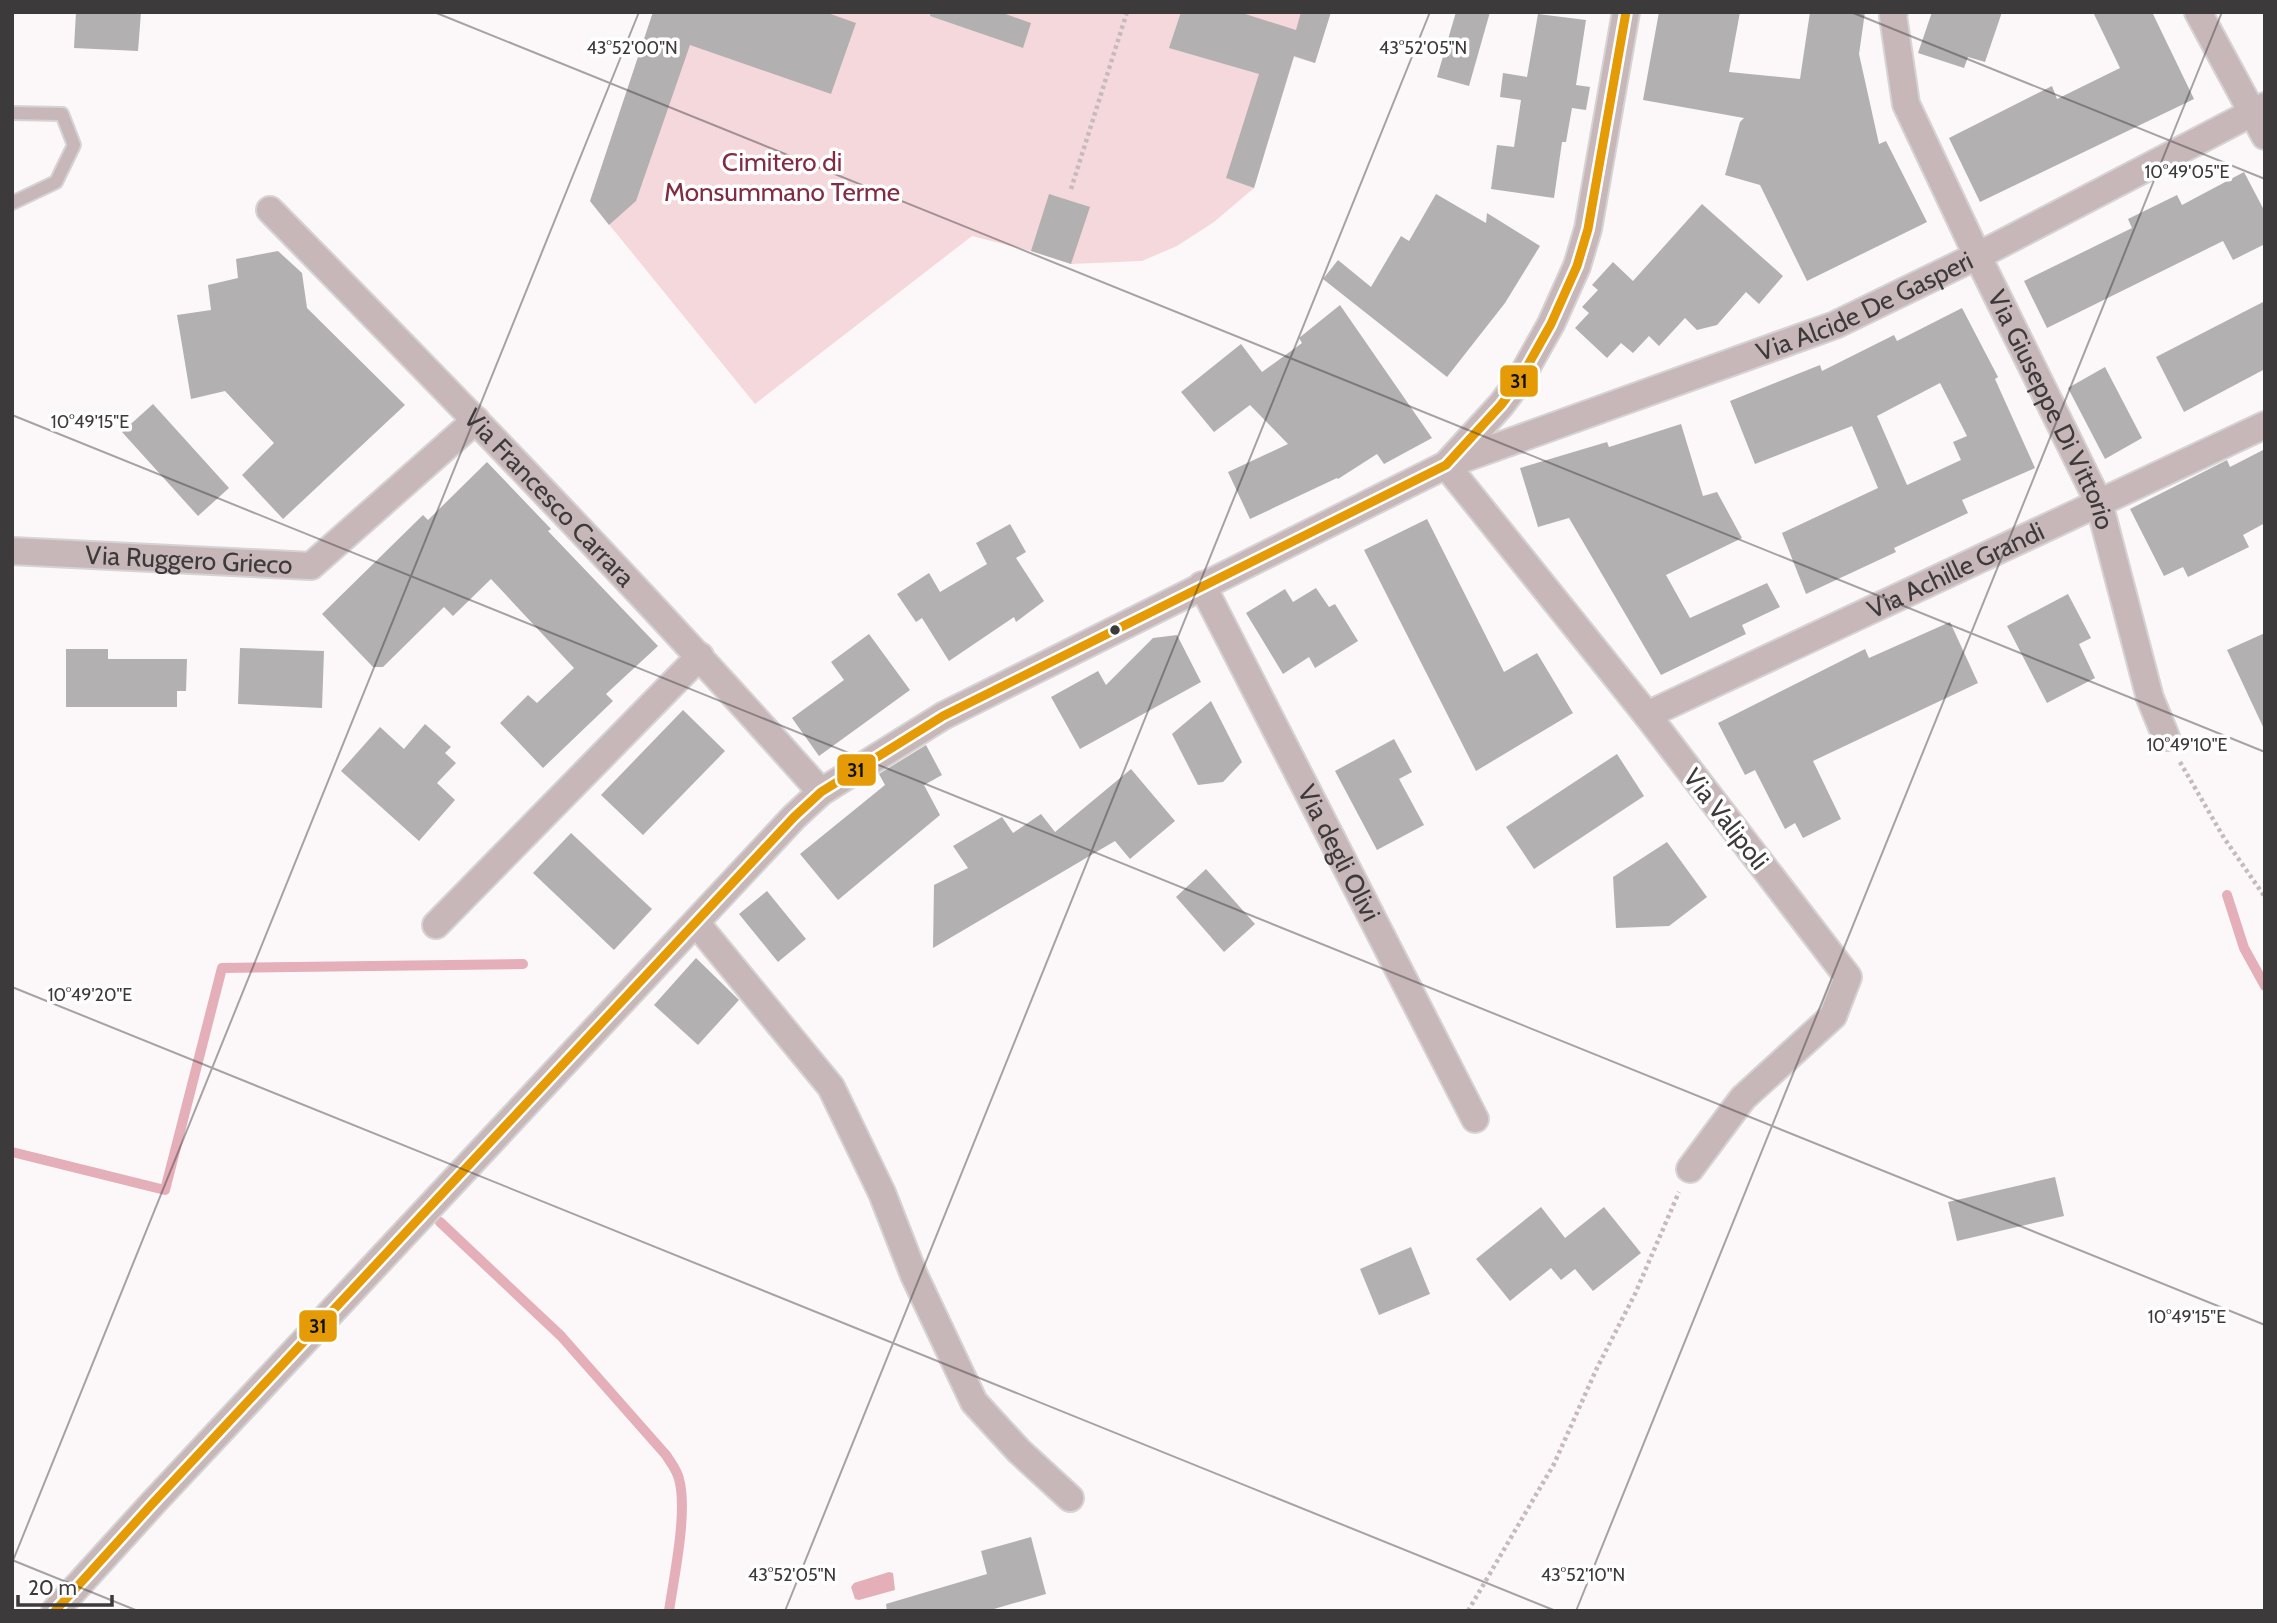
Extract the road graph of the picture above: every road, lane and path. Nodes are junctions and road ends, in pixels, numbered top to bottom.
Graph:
1 (1127, 12) edge
2 (1626, 12) edge
3 (1894, 12) edge
4 (2198, 12) edge
5 (2259, 109) edge
6 (12, 113) edge
7 (2265, 136) edge
8 (1071, 189) dead end
9 (12, 203) edge
10 (270, 210) dead end
11 (1977, 256) junction
12 (476, 420) junction
13 (2265, 425) edge
14 (1446, 465) junction
15 (2099, 503) junction
16 (12, 551) edge
17 (1202, 585) junction
18 (700, 656) junction
19 (1647, 715) junction
20 (2166, 737) joint
21 (821, 792) junction
22 (2265, 897) edge
23 (696, 924) junction
24 (436, 925) dead end
25 (1475, 1119) dead end
26 (1690, 1170) joint
27 (1070, 1498) dead end
28 (55, 1611) edge
29 (1468, 1611) edge

1 - 8 path
2 - 14 street
3 - 11 street, Via Giuseppe Di Vittorio
4 - 5 street
5 - 7 street
5 - 11 street, Via Alcide De Gasperi
6 - 9 lane
10 - 12 street, Via Francesco Carrara
11 - 14 street, Via Alcide De Gasperi
11 - 15 street, Via Giuseppe Di Vittorio
12 - 16 street, Via Ruggero Grieco
12 - 18 street, Via Francesco Carrara
13 - 15 street, Via Achille Grandi
14 - 17 street
14 - 19 street, Via Valipoli
15 - 19 street, Via Achille Grandi
15 - 20 street, Via Giuseppe Di Vittorio
17 - 21 street
17 - 25 street, Via degli Olivi
18 - 21 street, Via Francesco Carrara
18 - 24 street
19 - 26 street, Via Valipoli
20 - 22 path
21 - 23 street
23 - 27 street
23 - 28 street
26 - 29 path

